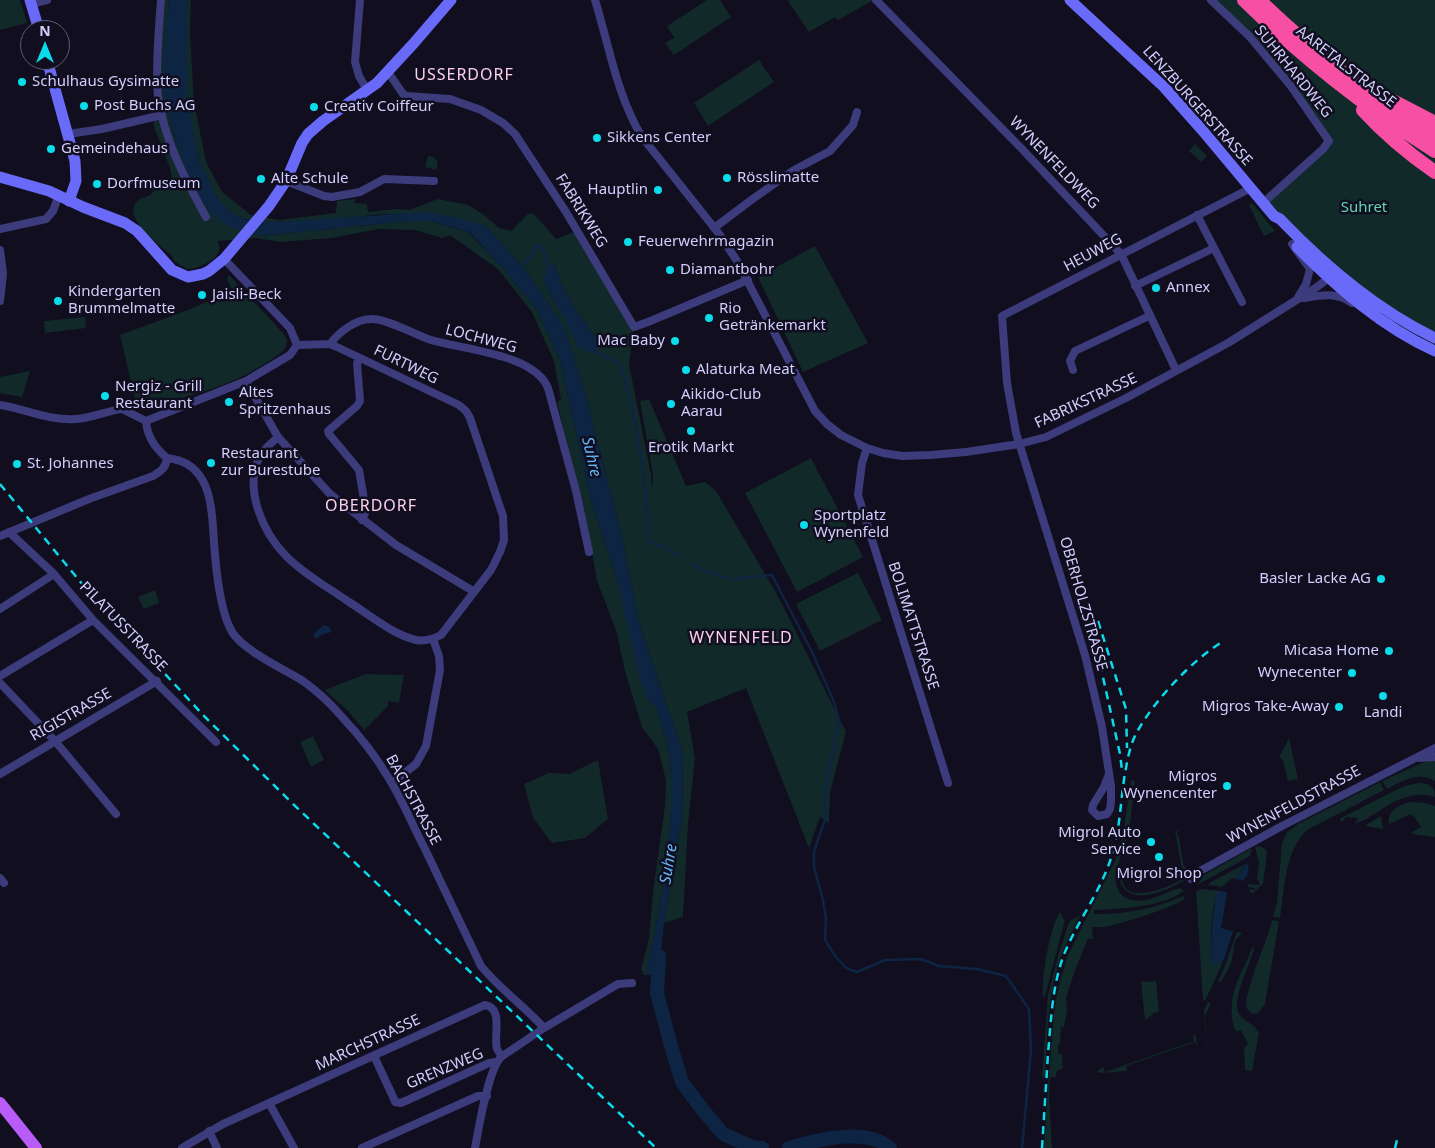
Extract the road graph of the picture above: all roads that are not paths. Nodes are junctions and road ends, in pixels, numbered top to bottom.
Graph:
1 (47, 0) edge
2 (161, 0) edge
3 (360, 0) edge
4 (451, 0) edge
5 (594, 0) edge
6 (876, 0) edge
7 (1070, 0) edge
8 (1211, 0) edge
9 (1244, 0) edge
10 (1259, 0) edge
11 (30, 2) edge
12 (36, 20) edge
13 (1324, 60) junction
14 (51, 70) edge
15 (388, 72) junction
16 (1344, 89) junction
17 (368, 90) junction
18 (858, 112) dead end
19 (162, 115) junction
20 (1435, 123) edge
21 (68, 134) junction
22 (1435, 138) edge
23 (1435, 150) edge
24 (1435, 172) edge
25 (0, 177) edge
26 (434, 180) dead end
27 (286, 181) junction
28 (1251, 188) junction
29 (64, 198) junction
30 (1263, 203) junction
31 (1197, 215) junction
32 (1274, 216) junction
33 (206, 217) dead end
34 (714, 228) junction
35 (0, 229) edge
36 (1292, 244) junction
37 (1214, 248) junction
38 (0, 250) edge
39 (1121, 254) junction
40 (224, 259) junction
41 (1331, 275) junction
42 (748, 280) junction
43 (1135, 286) junction
44 (1297, 299) junction
45 (0, 301) edge
46 (1242, 302) dead end
47 (1002, 316) joint
48 (1149, 316) junction
49 (1382, 322) junction
50 (1435, 338) edge
51 (330, 344) junction
52 (297, 345) junction
53 (1435, 351) edge
54 (360, 358) junction
55 (1074, 370) dead end
56 (1176, 370) junction
57 (246, 381) junction
58 (0, 405) edge
59 (146, 421) junction
60 (278, 437) junction
61 (1020, 444) junction
62 (867, 448) junction
63 (167, 458) junction
64 (362, 520) junction
65 (9, 532) junction
66 (0, 536) edge
67 (589, 552) dead end
68 (54, 574) junction
69 (473, 591) junction
70 (0, 609) edge
71 (93, 620) junction
72 (433, 640) junction
73 (0, 676) edge
74 (157, 681) junction
75 (0, 683) edge
76 (55, 741) junction
77 (216, 742) dead end
78 (1435, 742) edge
79 (1435, 748) edge
80 (1435, 755) edge
81 (1415, 758) junction
82 (0, 774) edge
83 (1108, 774) junction
84 (397, 779) dead end
85 (948, 782) dead end
86 (116, 814) dead end
87 (1191, 879) dead end
88 (632, 983) dead end
89 (544, 1028) junction
90 (374, 1056) junction
91 (499, 1059) junction
92 (487, 1096) junction
93 (0, 1103) edge
94 (269, 1103) junction
95 (209, 1131) junction
96 (36, 1148) edge
97 (182, 1148) edge
98 (217, 1148) edge
99 (294, 1148) edge
100 (362, 1148) edge
101 (475, 1148) edge

1 - 11 street
2 - 19 street
3 - 17 street
4 - 15 main road
5 - 34 street, FABRIKSTRASSE
6 - 39 street, WYNENFELDWEG
7 - 28 main road, LENZBURGERSTRASSE
8 - 30 street, SUHRHARDWEG
9 - 16 highway, AARETALSTRASSE
10 - 13 highway, AARETALSTRASSE
11 - 12 main road
13 - 20 highway
13 - 22 highway, AARETALSTRASSE
14 - 21 main road
15 - 17 main road
15 - 42 street, FABRIKWEG
16 - 23 highway, AARETALSTRASSE
16 - 24 highway
17 - 27 main road
18 - 34 street
19 - 21 street
19 - 33 street
21 - 29 main road
25 - 29 main road
26 - 27 street
27 - 40 main road
28 - 30 main road, LENZBURGERSTRASSE
28 - 31 street, HEUWEG
29 - 35 street
29 - 40 main road
30 - 32 main road, LENZBURGERSTRASSE
31 - 37 street
31 - 39 street, HEUWEG
32 - 36 main road, LENZBURGERSTRASSE
32 - 41 main road, LENZBURGERSTRASSE
34 - 42 street, FABRIKSTRASSE
36 - 41 main road, LENZBURGERSTRASSE
36 - 44 street
37 - 43 street
37 - 46 street
38 - 45 street
39 - 43 street, WYNENFELDWEG
39 - 47 street, HEUWEG
40 - 52 street
41 - 44 street, FABRIKSTRASSE
41 - 49 main road, LENZBURGERSTRASSE
41 - 50 main road, LENZBURGERSTRASSE
42 - 62 street, FABRIKSTRASSE
43 - 48 street, WYNENFELDWEG
44 - 49 street, FABRIKSTRASSE
44 - 56 street, FABRIKSTRASSE
47 - 61 street, OBERHOLZSTRASSE
48 - 55 street
48 - 56 street, WYNENFELDWEG
49 - 53 main road, LENZBURGERSTRASSE
51 - 52 street, FURTWEG
51 - 54 street, FURTWEG
51 - 67 street, LOCHWEG
52 - 57 street
54 - 64 street, FURTWEG
54 - 69 street, FURTWEG
56 - 61 street, FABRIKSTRASSE
57 - 59 street
57 - 60 street
58 - 59 street
59 - 63 street
60 - 64 street
60 - 72 street
61 - 62 street, FABRIKSTRASSE
61 - 83 street, OBERHOLZSTRASSE
62 - 85 street, BOLIMATTSTRASSE
63 - 65 street
63 - 89 street, BACHSTRASSE
64 - 69 street
65 - 66 street
65 - 68 street, PILATUSSTRASSE
68 - 70 street
68 - 71 street, PILATUSSTRASSE
69 - 72 street, FURTWEG
71 - 73 street
71 - 74 street, PILATUSSTRASSE
72 - 84 street
74 - 76 street, RIGISTRASSE
74 - 77 street, PILATUSSTRASSE
75 - 76 street
76 - 82 street, RIGISTRASSE
76 - 86 street
78 - 81 street, WYNENFELDSTRASSE
79 - 81 street, WYNENFELDSTRASSE
80 - 81 street, WYNENFELDSTRASSE
81 - 87 street, WYNENFELDSTRASSE
83 - 83 street, OBERHOLZSTRASSE
88 - 89 street
89 - 91 street
90 - 91 street, GRENZWEG
90 - 91 street, MARCHSTRASSE
90 - 94 street, MARCHSTRASSE
91 - 92 street
92 - 100 street
92 - 101 street
93 - 96 main road
94 - 95 street, MARCHSTRASSE
94 - 99 street
95 - 97 street, MARCHSTRASSE
95 - 98 street

